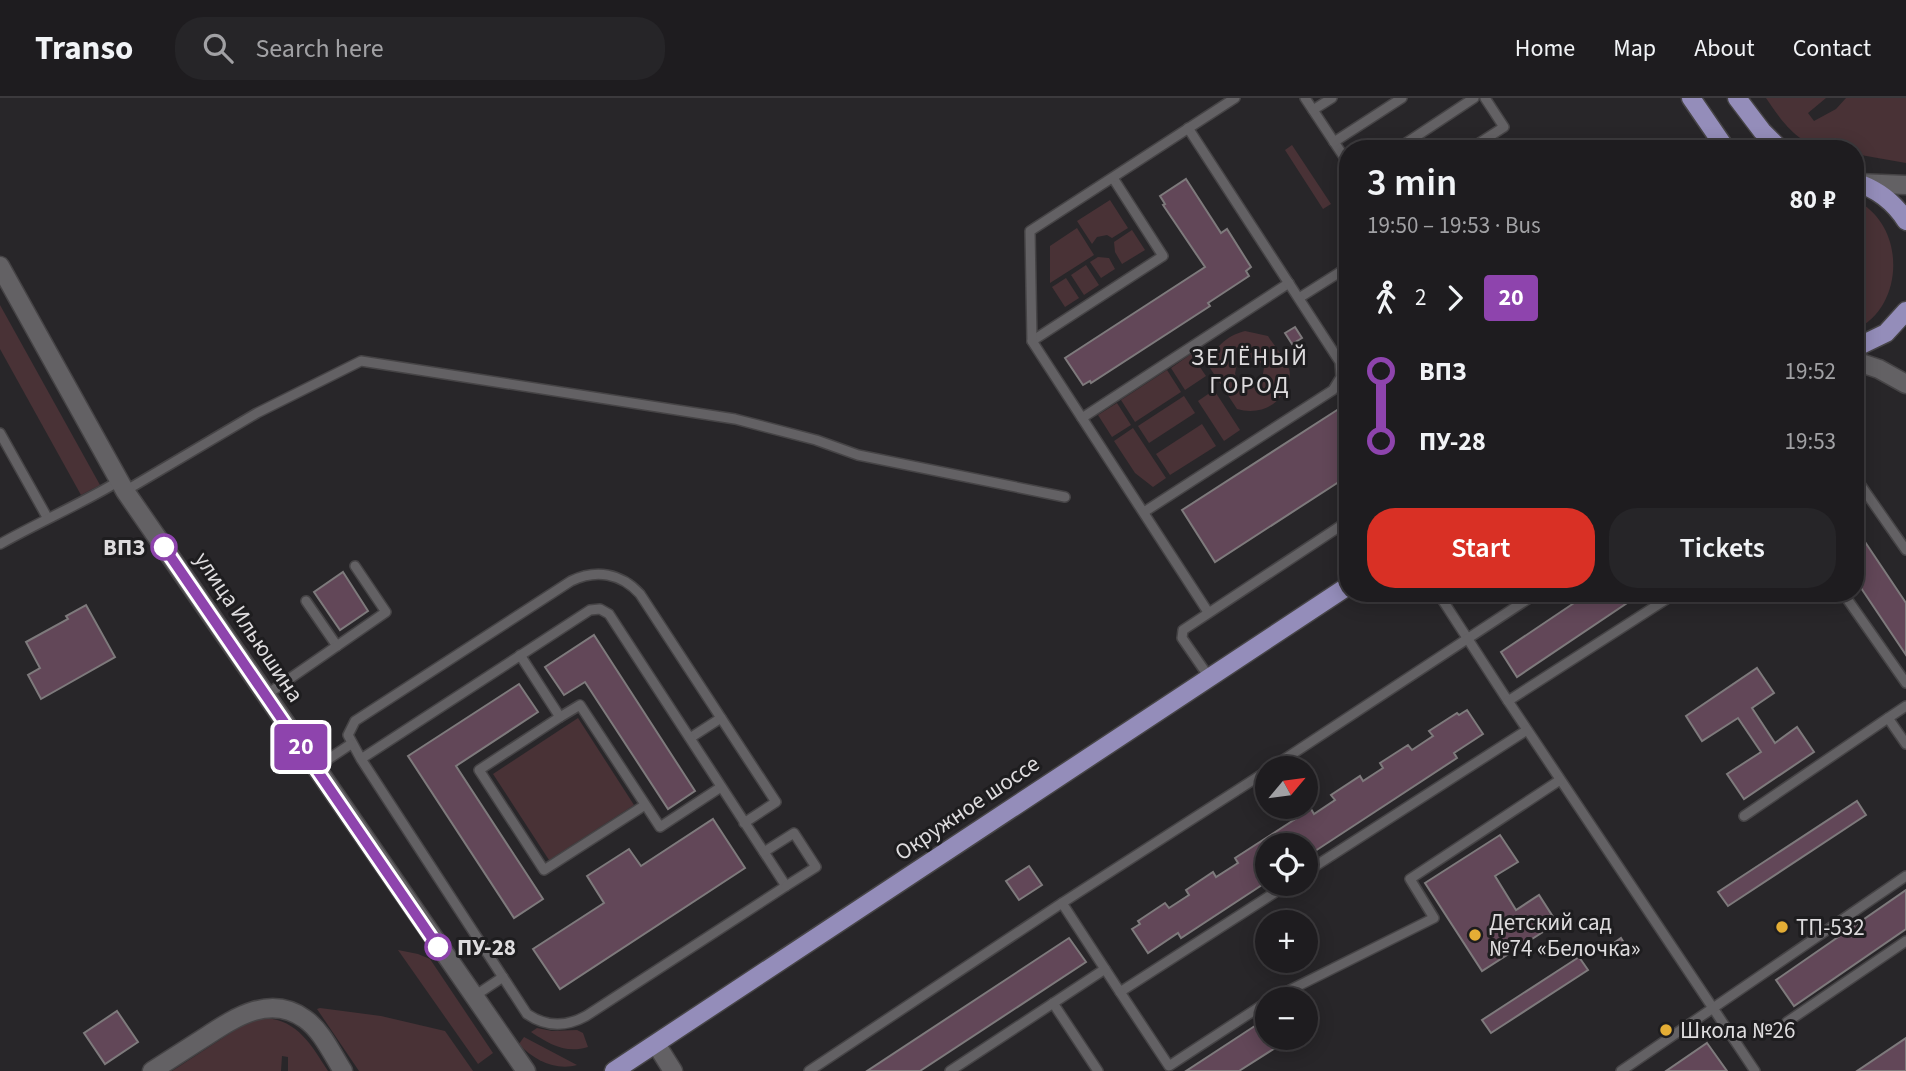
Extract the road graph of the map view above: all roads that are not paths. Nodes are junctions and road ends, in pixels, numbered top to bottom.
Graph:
1 (1235, 98) edge
2 (1305, 98) edge
3 (1332, 98) edge
4 (1402, 98) edge
5 (1474, 98) edge
6 (1485, 98) edge
7 (1691, 98) edge
8 (1737, 98) edge
9 (1313, 110) junction
10 (1188, 128) junction
11 (1410, 140) edge
12 (1484, 140) edge
13 (1720, 140) edge
14 (1772, 140) edge
15 (1334, 142) junction
16 (1339, 150) edge
17 (1113, 178) junction
18 (1864, 182) edge
19 (1906, 185) edge
20 (1864, 186) edge
21 (1906, 221) edge
22 (0, 266) edge
23 (1339, 273) edge
24 (1289, 283) junction
25 (1299, 298) junction
26 (1906, 311) edge
27 (1032, 341) junction
28 (1864, 344) edge
29 (1339, 360) edge
30 (1864, 364) edge
31 (1339, 381) edge
32 (1906, 384) edge
33 (1082, 418) junction
34 (0, 433) edge
35 (122, 486) junction
36 (1864, 490) edge
37 (1065, 497) dead end
38 (1144, 512) junction
39 (47, 517) junction
40 (1339, 527) edge
41 (0, 544) edge
42 (1906, 550) edge
43 (355, 566) dead end
44 (1339, 592) edge
45 (306, 601) dead end
46 (1444, 602) edge
47 (1524, 602) edge
48 (1662, 602) edge
49 (1849, 602) edge
50 (1208, 612) junction
51 (1468, 640) junction
52 (337, 646) junction
53 (520, 655) junction
54 (1209, 677) junction
55 (1906, 683) edge
56 (266, 695) junction
57 (1508, 701) junction
58 (1906, 706) edge
59 (560, 717) junction
60 (721, 718) junction
61 (1888, 718) junction
62 (1527, 730) junction
63 (690, 738) junction
64 (352, 744) junction
65 (1906, 744) edge
66 (1289, 756) edge
67 (361, 759) junction
68 (315, 768) junction
69 (1255, 778) edge
70 (1560, 780) junction
71 (722, 787) junction
72 (645, 805) junction
73 (1744, 817) dead end
74 (744, 822) junction
75 (764, 852) junction
76 (1318, 864) edge
77 (1906, 876) edge
78 (786, 886) junction
79 (1269, 896) edge
80 (1062, 903) junction
81 (1906, 941) edge
82 (1105, 969) junction
83 (503, 977) junction
84 (1296, 987) edge
85 (1120, 992) junction
86 (473, 996) junction
87 (1053, 1003) junction
88 (1712, 1009) junction
89 (1255, 1010) edge
90 (1787, 1022) dead end
91 (656, 1044) junction
92 (152, 1071) edge
93 (343, 1071) edge
94 (526, 1071) edge
95 (614, 1071) edge
96 (673, 1071) edge
97 (808, 1071) edge
98 (950, 1071) edge
99 (1098, 1071) edge
100 (1621, 1071) edge
101 (1755, 1071) edge

1 - 10 lane
2 - 9 lane
3 - 9 lane
4 - 15 lane
5 - 11 lane
6 - 12 lane
7 - 13 main road
8 - 14 main road
9 - 15 lane
10 - 17 lane
10 - 24 lane
15 - 16 lane
17 - 27 lane
17 - 27 lane
18 - 19 street
20 - 21 main road
22 - 35 street, улица Ильюшина
23 - 25 lane
24 - 25 lane
24 - 33 lane
25 - 29 lane
26 - 28 main road
27 - 33 lane
30 - 32 street
31 - 38 lane
33 - 38 lane
34 - 39 lane
35 - 37 lane
35 - 39 lane
35 - 56 street, улица Ильюшина
36 - 42 lane
38 - 50 lane
39 - 41 lane
40 - 50 lane
43 - 52 lane
44 - 54 main road, Окружное шоссе
45 - 52 lane
46 - 51 lane
47 - 51 lane
48 - 57 lane
49 - 55 lane
50 - 54 lane
51 - 57 lane
51 - 66 lane
52 - 56 lane
53 - 59 lane
53 - 63 lane
53 - 67 lane
54 - 91 main road, Окружное шоссе
56 - 68 street, улица Ильюшина
57 - 62 lane
58 - 61 lane
59 - 72 lane
59 - 72 lane
60 - 63 lane
60 - 64 lane
60 - 74 lane
61 - 65 lane
61 - 73 lane
62 - 70 lane
62 - 76 lane
63 - 71 lane
64 - 67 lane
64 - 68 lane
67 - 83 lane
68 - 86 street, улица Ильюшина
69 - 80 lane
70 - 84 lane
70 - 88 lane
71 - 72 lane
71 - 74 lane
74 - 75 lane
75 - 78 lane
75 - 78 lane
77 - 88 lane
78 - 83 lane
79 - 85 lane
80 - 82 lane
80 - 97 lane
81 - 90 lane
82 - 85 lane
82 - 87 lane
83 - 86 lane
85 - 89 lane
86 - 94 street, улица Ильюшина
87 - 98 lane
87 - 99 lane
88 - 100 lane
88 - 101 lane
91 - 95 main road, Окружное шоссе
91 - 96 street
92 - 93 street

